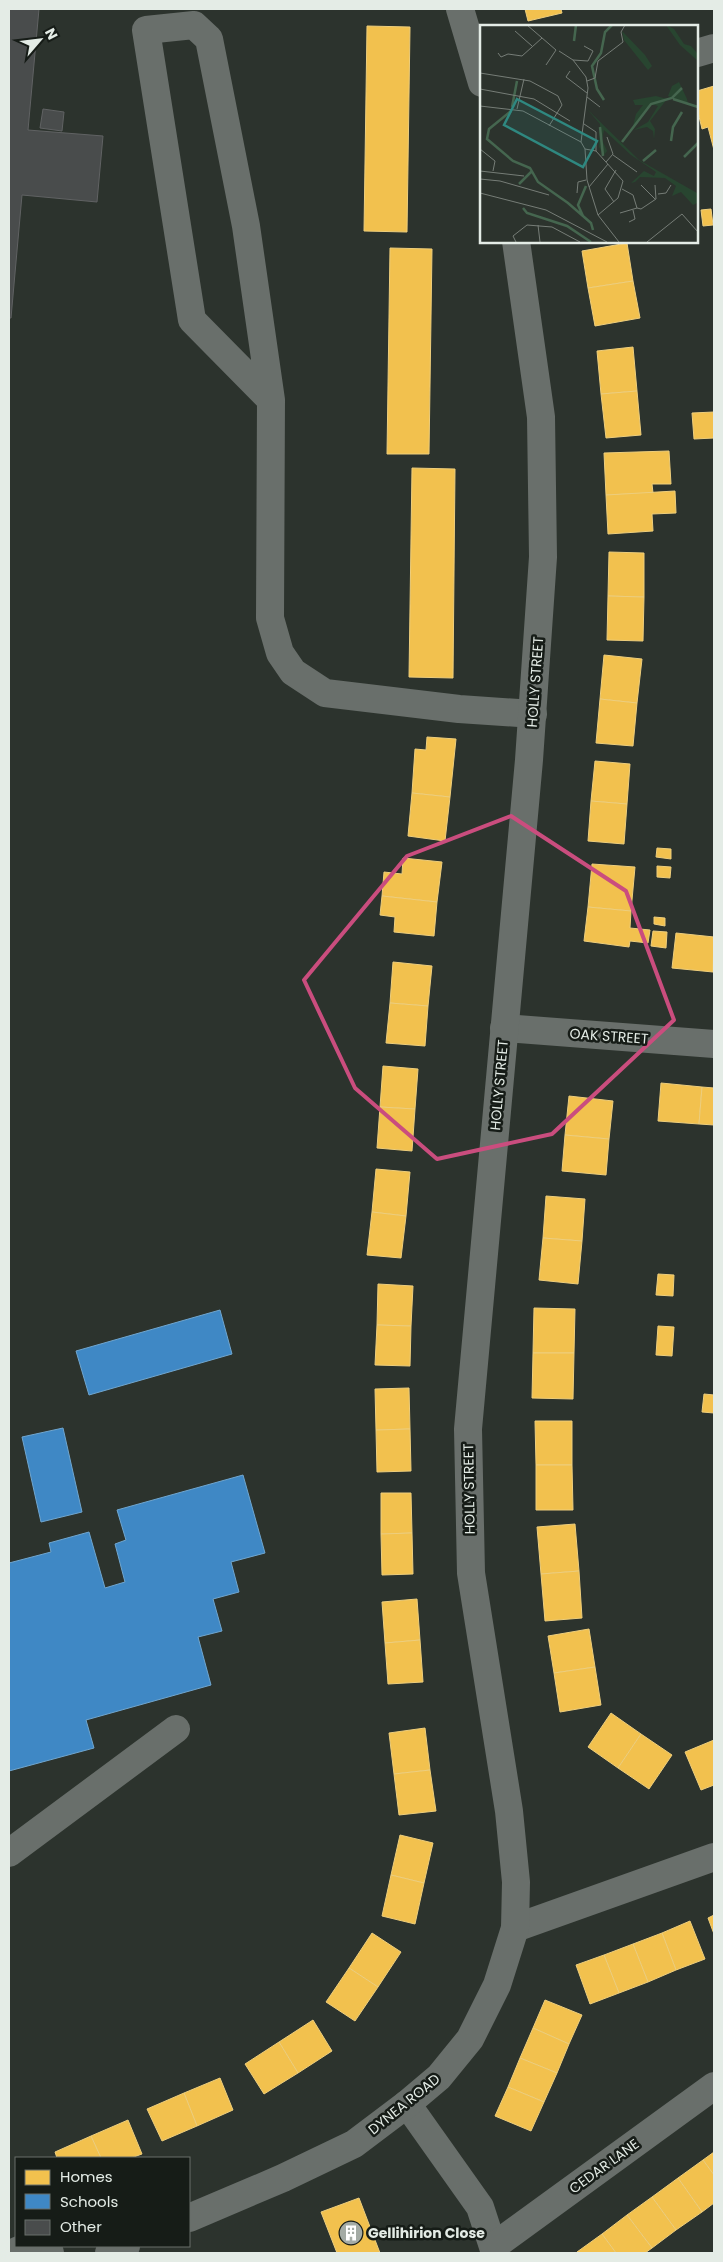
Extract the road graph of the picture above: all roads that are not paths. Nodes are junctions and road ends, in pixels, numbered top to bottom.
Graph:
1 (460, 9) edge
2 (714, 48) edge
3 (698, 53) edge
4 (480, 76) edge
5 (516, 242) edge
6 (271, 400) junction
7 (532, 714) junction
8 (504, 1028) junction
9 (714, 1044) edge
10 (176, 1729) dead end
11 (9, 1853) edge
12 (714, 1857) edge
13 (515, 1928) junction
14 (714, 2086) edge
15 (407, 2104) junction
16 (190, 2218) edge
17 (26, 2247) edge
18 (124, 2247) edge
19 (495, 2249) edge
20 (12, 2253) edge
21 (110, 2253) edge

1 - 4 street
2 - 3 street
5 - 7 street, HOLLY STREET
6 - 6 street
6 - 7 street
7 - 8 street, HOLLY STREET
8 - 9 street, OAK STREET
8 - 13 street, HOLLY STREET
10 - 11 street
12 - 13 street
13 - 15 street, DYNEA ROAD
14 - 19 street, CEDAR LANE
15 - 16 street, DYNEA ROAD
15 - 19 street
17 - 20 street
18 - 21 street

